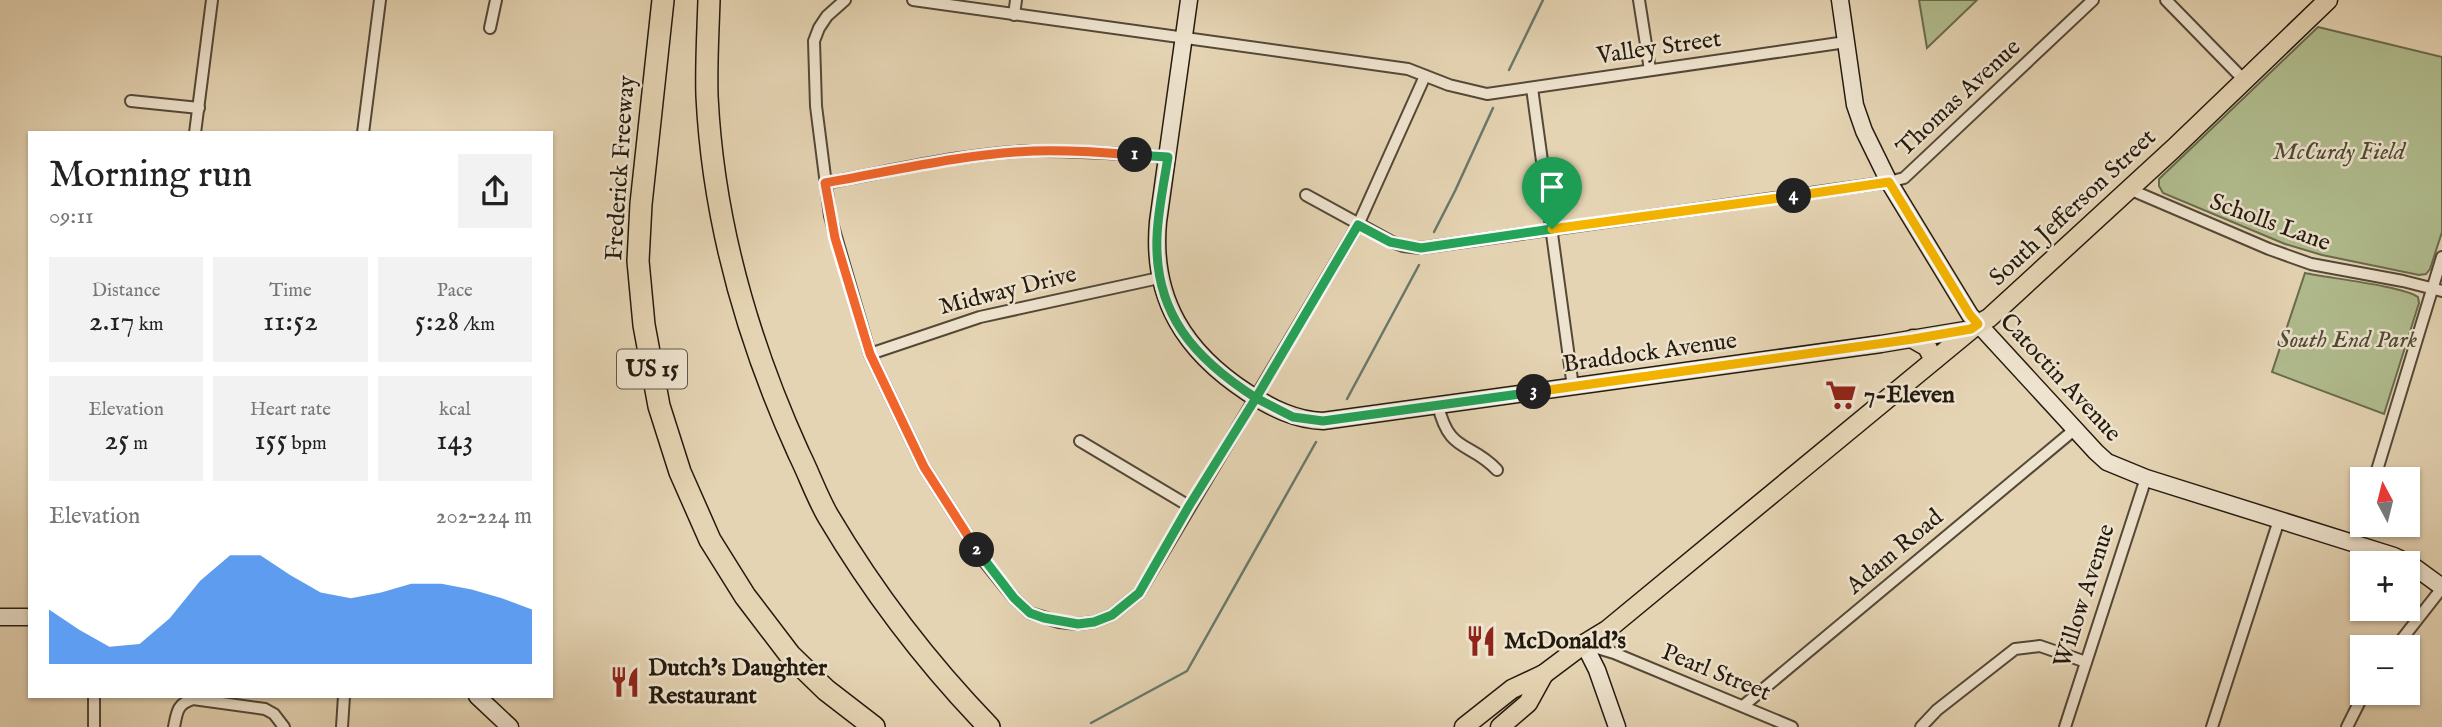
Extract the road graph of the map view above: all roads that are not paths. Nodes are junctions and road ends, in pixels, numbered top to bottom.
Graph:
1 (212, 0) edge
2 (380, 0) edge
3 (496, 0) edge
4 (663, 0) edge
5 (709, 0) edge
6 (845, 0) edge
7 (913, 0) edge
8 (1016, 0) edge
9 (1189, 0) edge
10 (1639, 0) edge
11 (1840, 0) edge
12 (2093, 0) edge
13 (2166, 0) edge
14 (2328, 0) edge
15 (1014, 15) junction
16 (490, 28) dead end
17 (1183, 37) junction
18 (1846, 42) junction
19 (1650, 70) junction
20 (1424, 76) junction
21 (2244, 80) junction
22 (1532, 88) junction
23 (131, 101) dead end
24 (198, 108) junction
25 (195, 131) edge
26 (363, 131) edge
27 (1168, 157) junction
28 (1889, 182) junction
29 (825, 183) junction
30 (2129, 189) junction
31 (1306, 195) dead end
32 (1358, 225) junction
33 (1552, 229) junction
34 (2442, 257) edge
35 (1159, 278) junction
36 (2437, 289) edge
37 (1975, 326) junction
38 (1913, 339) junction
39 (870, 354) junction
40 (1934, 360) junction
41 (1573, 387) junction
42 (1256, 398) junction
43 (1438, 405) junction
44 (2074, 430) junction
45 (1080, 441) dead end
46 (2378, 467) edge
47 (1497, 470) dead end
48 (2146, 478) junction
49 (1189, 506) junction
50 (2279, 520) junction
51 (2356, 537) edge
52 (2354, 543) junction
53 (2442, 587) edge
54 (0, 617) edge
55 (28, 617) edge
56 (2405, 635) edge
57 (1584, 644) junction
58 (2086, 662) junction
59 (1544, 674) junction
60 (826, 690) junction
61 (94, 698) edge
62 (344, 698) edge
63 (479, 698) edge
64 (2358, 705) edge
65 (1743, 706) junction
66 (94, 727) edge
67 (174, 727) edge
68 (284, 727) edge
69 (342, 727) edge
70 (510, 727) edge
71 (862, 727) edge
72 (874, 727) edge
73 (989, 727) edge
74 (1464, 727) edge
75 (1500, 727) edge
76 (1617, 727) edge
77 (1792, 727) edge
78 (1920, 727) edge
79 (2065, 727) edge
80 (2212, 727) edge
81 (2347, 727) edge

1 - 24 street
2 - 26 street
3 - 16 street
4 - 60 highway, Frederick Freeway / US 15
5 - 73 highway
6 - 29 street
7 - 15 street
8 - 15 street
9 - 17 street, Braddock Avenue
10 - 19 street
11 - 18 street, Catoctin Avenue
12 - 28 street, Thomas Avenue
13 - 21 street
14 - 21 main road, South Jefferson Street
15 - 17 street
17 - 20 street
17 - 27 street, Braddock Avenue
18 - 19 street, Valley Street
18 - 28 street, Catoctin Avenue
19 - 22 street, Valley Street
20 - 22 street, Valley Street
20 - 32 street
21 - 30 main road, South Jefferson Street
22 - 33 street
23 - 24 street
24 - 25 street
27 - 29 street
27 - 35 street, Braddock Avenue
28 - 33 street, Thomas Avenue
28 - 37 street, Catoctin Avenue
29 - 39 street
30 - 36 street, Scholls Lane
30 - 37 main road, South Jefferson Street
31 - 32 street, Thomas Avenue
32 - 33 street, Thomas Avenue
32 - 42 street
33 - 41 street
34 - 36 street
35 - 39 street, Midway Drive
35 - 42 street, Braddock Avenue
36 - 46 street
37 - 38 street, Braddock Avenue
37 - 40 main road, South Jefferson Street
37 - 44 street, Catoctin Avenue
38 - 40 main road
38 - 41 street, Braddock Avenue
39 - 49 street
40 - 57 main road, South Jefferson Street
41 - 43 street, Braddock Avenue
42 - 43 street, Braddock Avenue
42 - 49 street
43 - 47 street
44 - 48 street, Catoctin Avenue
44 - 65 street, Adam Road
45 - 49 street
48 - 50 street, Catoctin Avenue
48 - 58 street, Willow Avenue
50 - 52 street, Catoctin Avenue
50 - 80 street
51 - 52 street
52 - 53 street, Catoctin Avenue
53 - 56 street
54 - 55 street
57 - 59 main road, South Jefferson Street
57 - 65 street, Pearl Street
57 - 76 street
58 - 78 street
58 - 79 street, Willow Avenue
59 - 74 main road, South Jefferson Street
59 - 75 main road, South Jefferson Street
60 - 71 highway, US 15
60 - 72 highway, Frederick Freeway
61 - 66 street
62 - 69 street
63 - 70 street
64 - 81 street
65 - 77 street, Pearl Street
67 - 68 street

